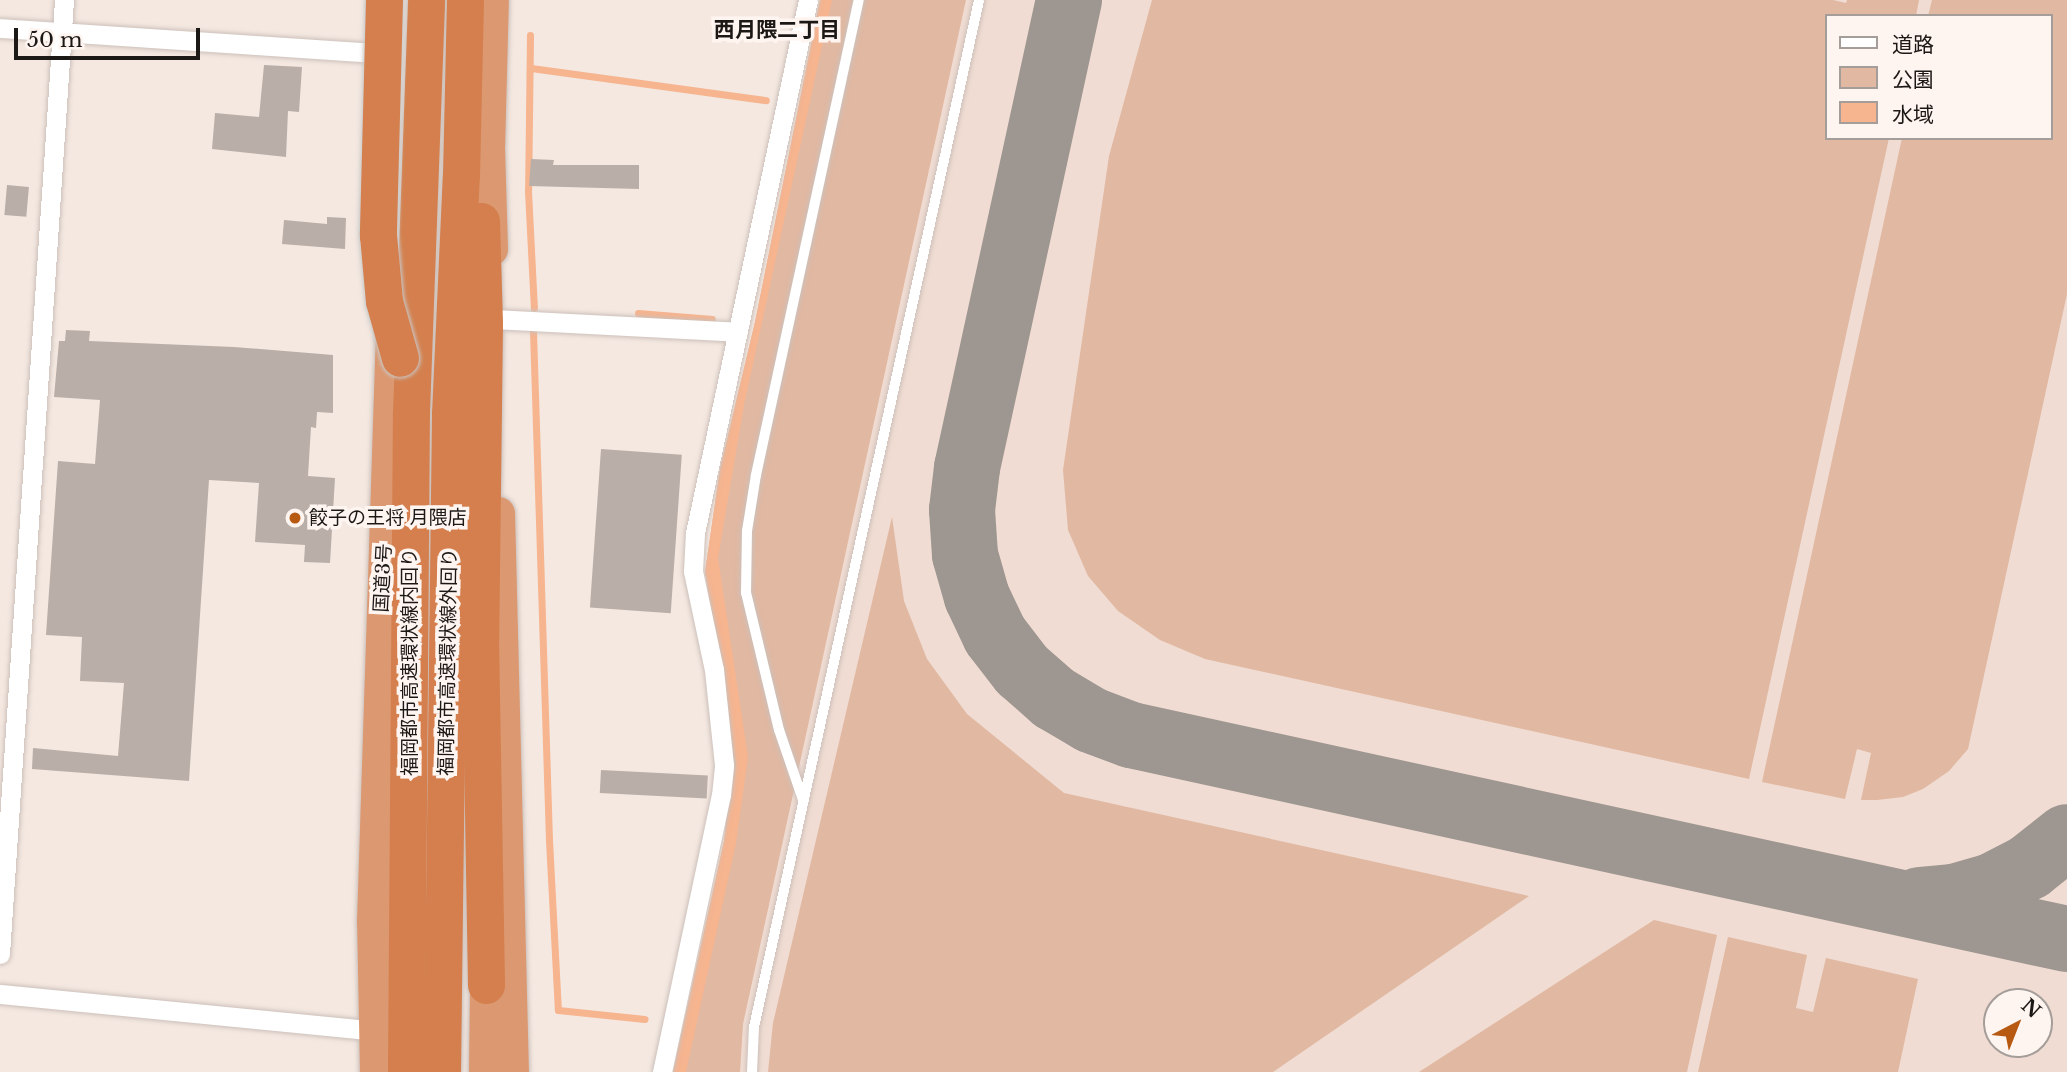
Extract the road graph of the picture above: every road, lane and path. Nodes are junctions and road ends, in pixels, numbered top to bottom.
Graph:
1 (64, 0) edge
2 (384, 0) edge
3 (396, 0) edge
4 (426, 0) edge
5 (465, 0) edge
6 (474, 0) edge
7 (492, 0) edge
8 (808, 0) edge
9 (859, 0) edge
10 (978, 0) edge
11 (0, 28) edge
12 (63, 32) junction
13 (381, 52) junction
14 (493, 319) junction
15 (738, 332) junction
16 (400, 358) junction
17 (803, 800) junction
18 (0, 954) edge
19 (392, 980) joint
20 (486, 985) joint
21 (0, 994) edge
22 (376, 1031) junction
23 (376, 1072) edge
24 (392, 1072) edge
25 (406, 1072) edge
26 (442, 1072) edge
27 (485, 1072) edge
28 (512, 1072) edge
29 (662, 1072) edge
30 (752, 1072) edge

1 - 12 street
2 - 13 highway, 国道3号
2 - 16 highway, bridge
3 - 16 highway, bridge
4 - 25 highway, 福岡都市高速環状線内回り
5 - 26 highway, 福岡都市高速環状線外回り
6 - 20 highway
7 - 14 highway
8 - 15 street
9 - 17 lane
10 - 17 lane
11 - 12 street
12 - 13 street
12 - 18 street
13 - 22 highway, 国道3号
14 - 15 street
14 - 28 highway
15 - 29 street
16 - 19 highway
17 - 30 lane
19 - 24 highway
20 - 27 highway
21 - 22 street
22 - 23 highway, 国道3号

